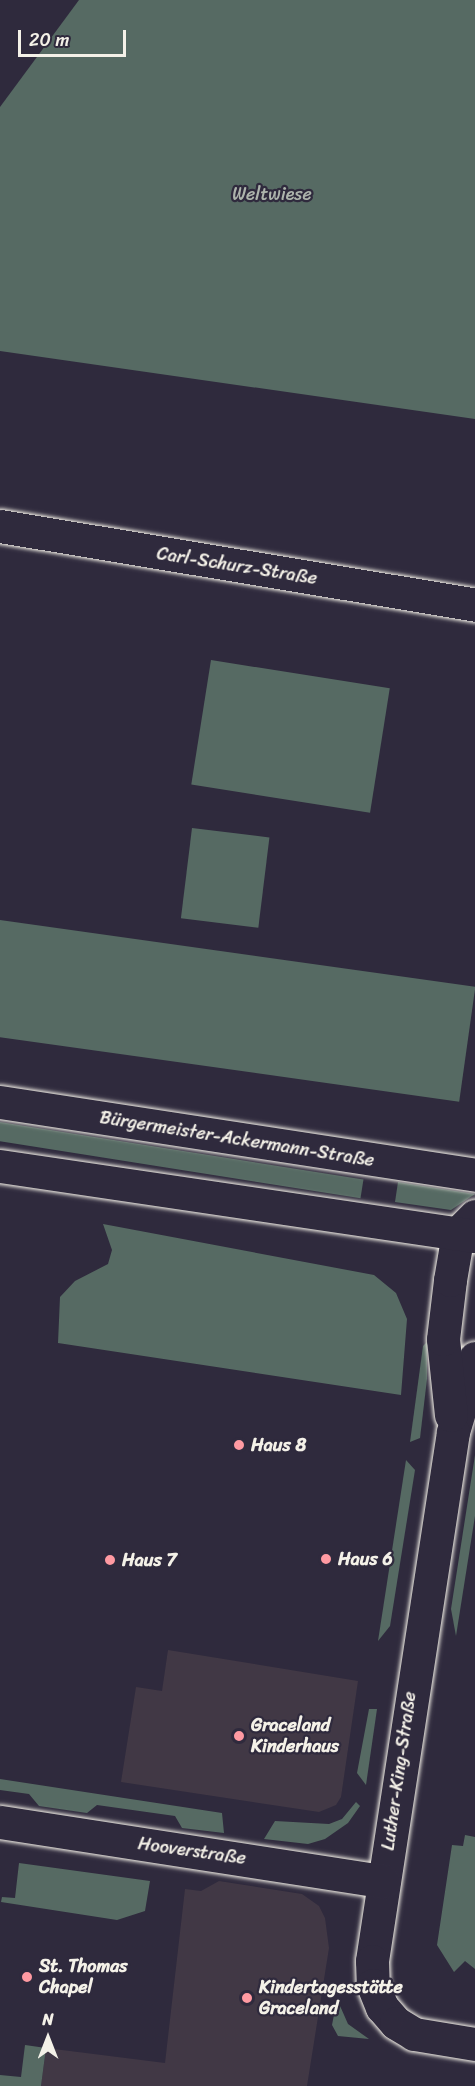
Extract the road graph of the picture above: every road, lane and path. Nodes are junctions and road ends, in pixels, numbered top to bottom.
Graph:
1 (0, 526) edge
2 (475, 605) edge
3 (0, 1102) edge
4 (0, 1166) edge
5 (475, 1176) edge
6 (469, 1228) edge
7 (475, 1358) edge
8 (453, 1432) junction
9 (0, 1822) edge
10 (383, 1881) junction
11 (475, 2044) edge

1 - 2 street, Carl-Schurz-Straße
3 - 5 street, Bürgermeister-Ackermann-Straße
4 - 6 street
6 - 8 street, Luther-King-Straße
7 - 8 street, Luther-King-Straße
8 - 10 street, Luther-King-Straße
9 - 10 street, Hooverstraße
10 - 11 street, Luther-King-Straße

